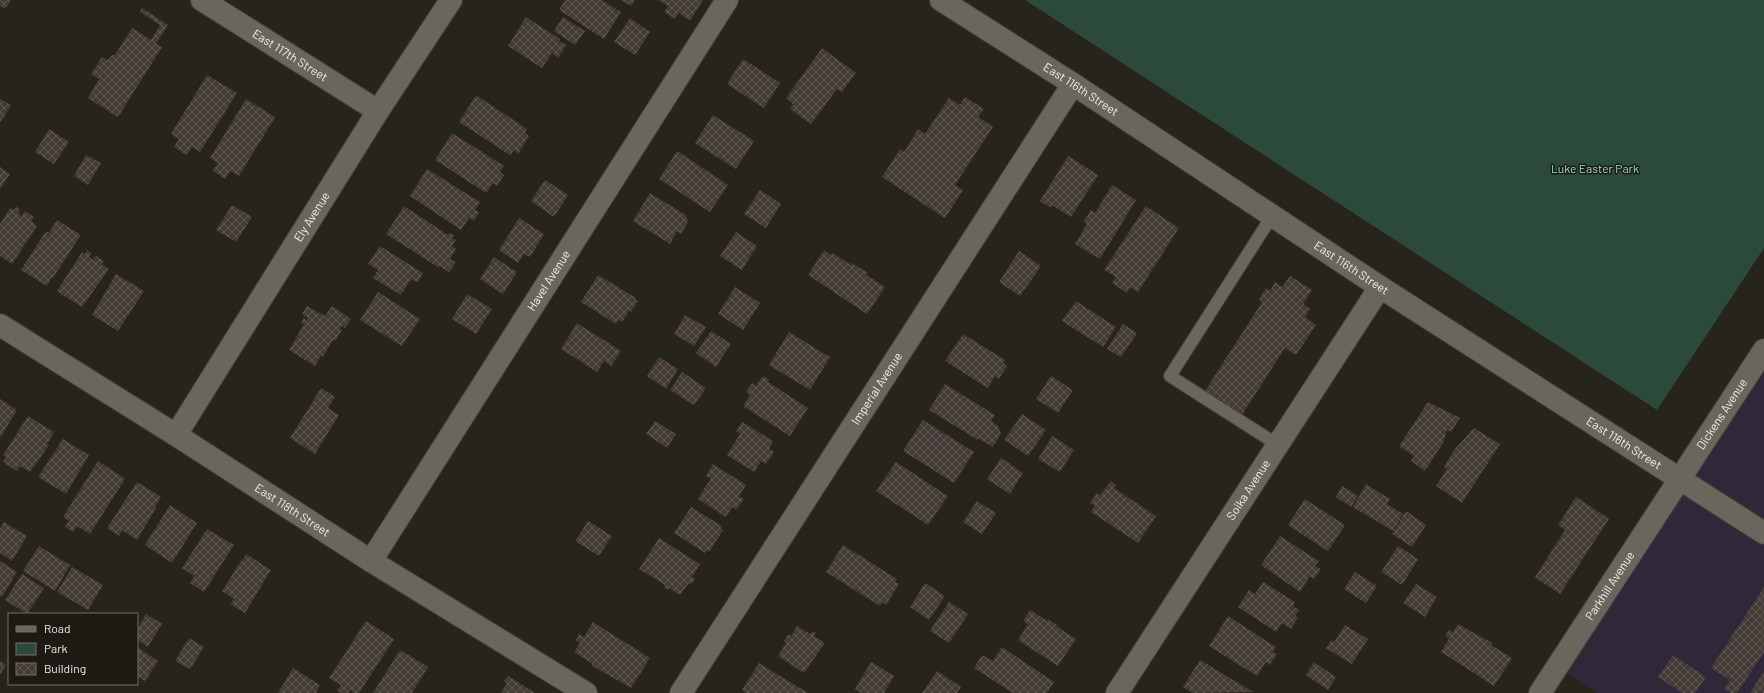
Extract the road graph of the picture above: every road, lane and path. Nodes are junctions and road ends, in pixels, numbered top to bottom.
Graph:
1 (202, 0) edge
2 (451, 0) edge
3 (727, 0) edge
4 (941, 0) edge
5 (1073, 84) junction
6 (378, 111) junction
7 (1272, 216) junction
8 (1380, 287) junction
9 (0, 325) edge
10 (1764, 350) edge
11 (176, 435) junction
12 (1278, 445) junction
13 (1681, 479) junction
14 (1764, 533) edge
15 (371, 561) junction
16 (586, 693) edge
17 (681, 693) edge
18 (1117, 693) edge
19 (1540, 693) edge

1 - 6 street, East 117th Street
2 - 6 street, Ely Avenue
3 - 15 street, Havel Avenue
4 - 5 street, East 116th Street
5 - 7 street, East 116th Street
5 - 17 street, Imperial Avenue
6 - 11 street, Ely Avenue
7 - 8 street, East 116th Street
7 - 12 lane
8 - 12 street, Soika Avenue
8 - 13 street, East 116th Street
9 - 11 street, East 118th Street
10 - 13 street, Dickens Avenue
11 - 15 street, East 118th Street
12 - 18 street, Soika Avenue
13 - 14 street, East 116th Street
13 - 19 street, Parkhill Avenue
15 - 16 street, East 118th Street

